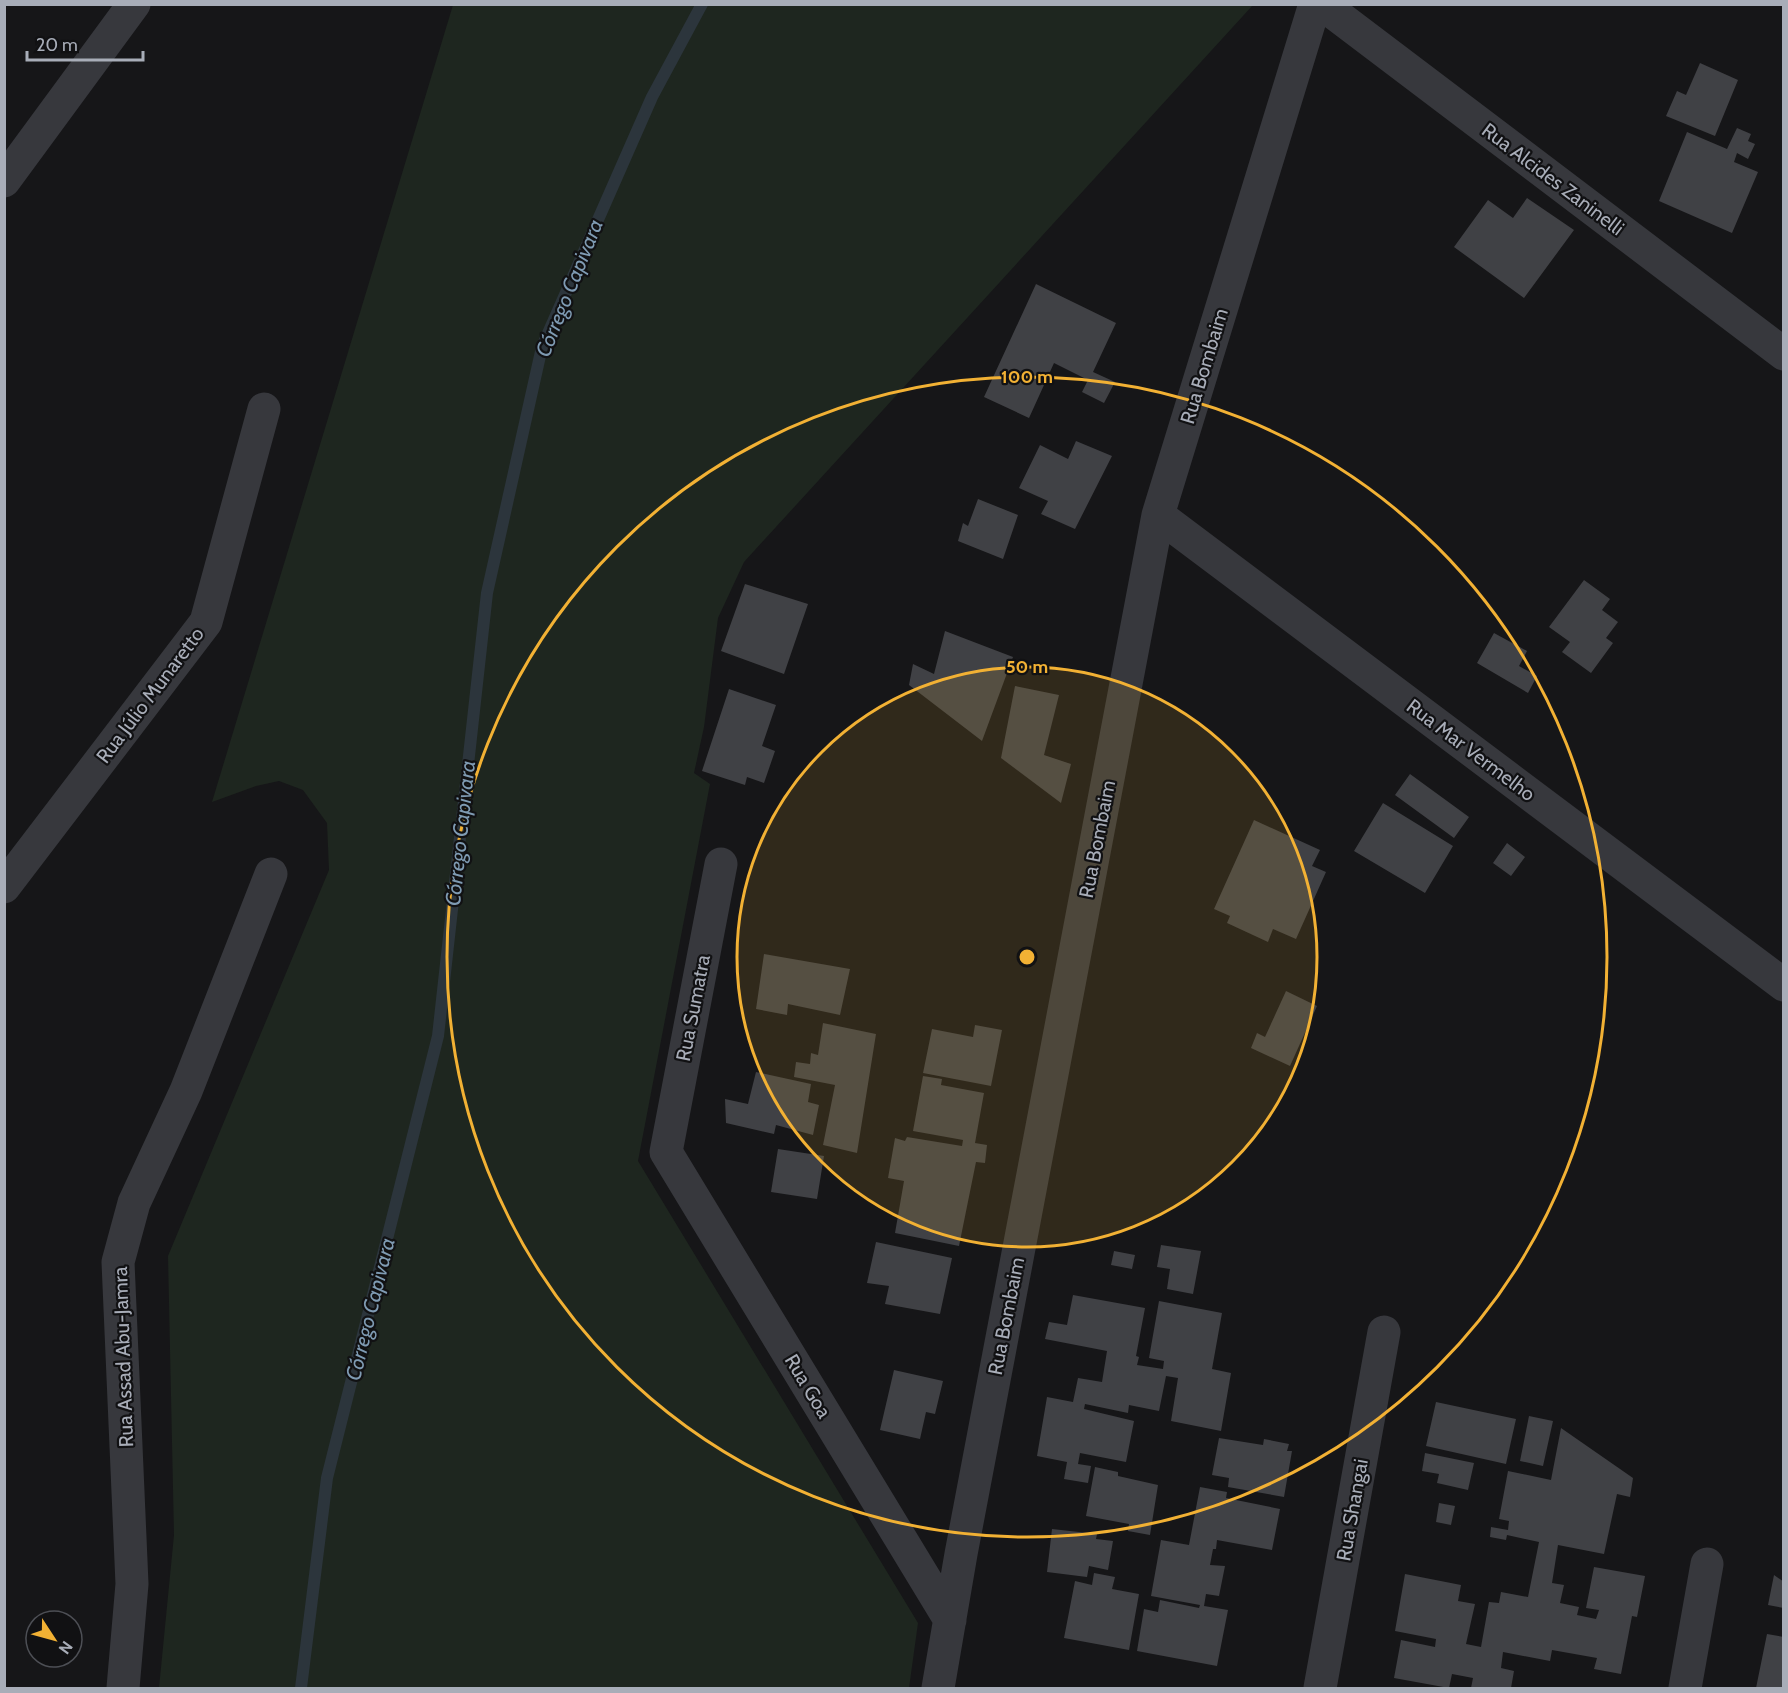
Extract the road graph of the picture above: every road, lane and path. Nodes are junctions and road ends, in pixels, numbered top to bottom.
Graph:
1 (134, 4) edge
2 (1316, 4) edge
3 (1322, 4) edge
4 (4, 181) edge
5 (1784, 354) edge
6 (264, 409) dead end
7 (1158, 515) junction
8 (721, 864) dead end
9 (270, 874) dead end
10 (4, 887) edge
11 (1784, 985) edge
12 (666, 1152) joint
13 (1384, 1332) dead end
14 (1707, 1564) dead end
15 (950, 1620) junction
16 (123, 1689) edge
17 (939, 1689) edge
18 (1320, 1689) edge
19 (1685, 1689) edge

1 - 4 street
2 - 7 street, Rua Bombaim
3 - 5 street, Rua Alcides Zaninelli
6 - 10 street, Rua Júlio Munaretto
7 - 11 street, Rua Mar Vermelho
7 - 15 street, Rua Bombaim
8 - 12 street, Rua Sumatra
9 - 16 street, Rua Assad Abu-Jamra
12 - 15 street, Rua Goa
13 - 18 street, Rua Shangai
14 - 19 street
15 - 17 street, Rua Bombaim

